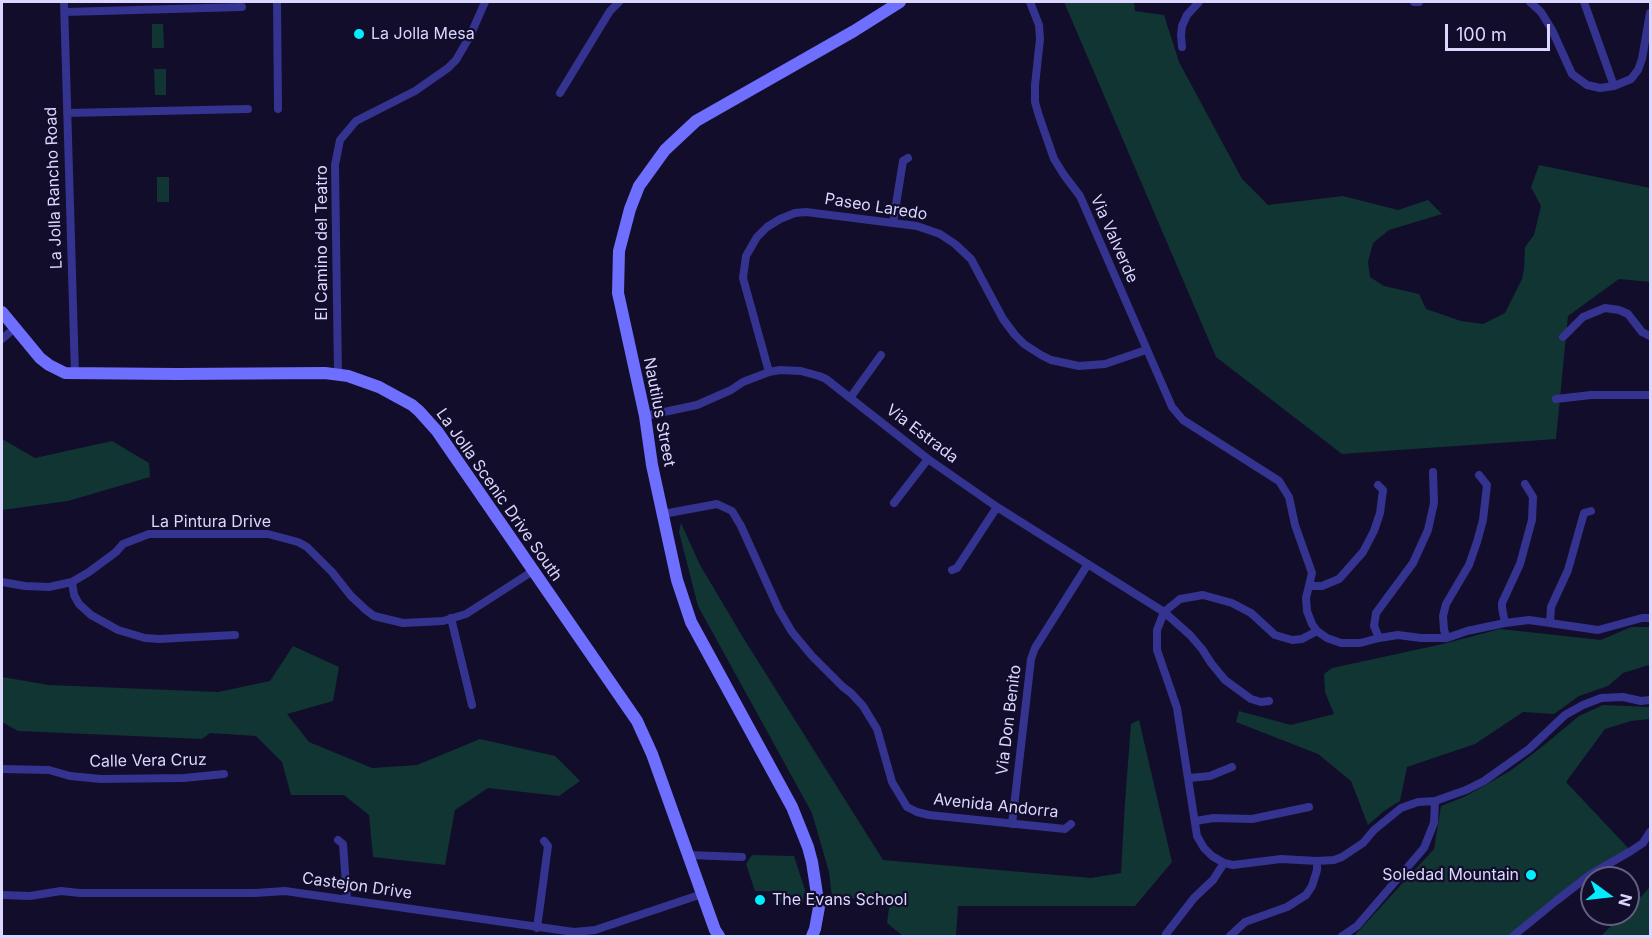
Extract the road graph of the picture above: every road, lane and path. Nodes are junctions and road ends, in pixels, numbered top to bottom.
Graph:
1 (64, 2) edge
2 (277, 2) edge
3 (485, 2) edge
4 (619, 2) edge
5 (900, 2) edge
6 (1030, 2) edge
7 (1199, 2) edge
8 (1414, 2) edge
9 (1419, 2) edge
10 (1530, 2) edge
11 (1584, 2) edge
12 (242, 7) dead end
13 (65, 12) junction
14 (1650, 13) edge
15 (1182, 46) dead end
16 (1614, 86) junction
17 (560, 93) dead end
18 (248, 109) dead end
19 (278, 109) dead end
20 (67, 113) junction
21 (908, 158) dead end
22 (893, 223) junction
23 (2, 312) edge
24 (15, 328) junction
25 (1650, 336) edge
26 (1563, 337) dead end
27 (2, 339) edge
28 (1146, 350) junction
29 (881, 354) dead end
30 (769, 372) junction
31 (75, 374) junction
32 (338, 375) junction
33 (1650, 395) edge
34 (850, 398) junction
35 (1556, 399) dead end
36 (645, 416) junction
37 (928, 459) junction
38 (1433, 472) dead end
39 (1479, 475) dead end
40 (1525, 484) dead end
41 (1378, 485) dead end
42 (894, 504) dead end
43 (997, 507) junction
44 (1591, 511) dead end
45 (663, 514) junction
46 (1088, 564) junction
47 (952, 570) dead end
48 (533, 571) junction
49 (2, 582) edge
50 (72, 582) junction
51 (1309, 586) junction
52 (1164, 612) junction
53 (451, 618) junction
54 (1650, 618) edge
55 (1550, 622) junction
56 (1505, 623) junction
57 (1317, 631) junction
58 (235, 635) dead end
59 (1379, 638) junction
60 (1447, 638) junction
61 (1650, 700) edge
62 (1269, 701) dead end
63 (472, 705) dead end
64 (1232, 767) dead end
65 (2, 770) edge
66 (224, 774) dead end
67 (1189, 778) junction
68 (1435, 801) junction
69 (1309, 807) dead end
70 (1195, 821) junction
71 (1012, 824) junction
72 (1071, 824) dead end
73 (1650, 832) edge
74 (338, 840) dead end
75 (544, 841) dead end
76 (688, 855) junction
77 (742, 856) dead end
78 (1317, 861) junction
79 (1224, 863) junction
80 (702, 894) junction
81 (2, 895) edge
82 (347, 900) junction
83 (537, 928) junction
84 (1166, 934) dead end
85 (718, 936) edge
86 (812, 936) edge
87 (1230, 936) edge
88 (1342, 936) edge
89 (1512, 936) edge

1 - 13 street, La Jolla Rancho Road
2 - 19 street
3 - 32 street, El Camino del Teatro
4 - 17 street
5 - 36 main road, Nautilus Street
6 - 28 street, Via Valverde
7 - 15 street
8 - 9 street
10 - 16 street
11 - 16 street
12 - 13 street
13 - 20 street, La Jolla Rancho Road
14 - 16 street
18 - 20 street
20 - 31 street, La Jolla Rancho Road
21 - 22 street
22 - 28 street, Paseo Laredo
22 - 30 street, Paseo Laredo
23 - 24 main road, La Jolla Scenic Drive South
24 - 27 street
24 - 31 main road, La Jolla Scenic Drive South
25 - 26 street
28 - 51 street, Via Valverde
29 - 34 street
30 - 34 street, Via Estrada
30 - 36 street, Via Estrada
31 - 32 main road, La Jolla Scenic Drive South
32 - 48 main road, La Jolla Scenic Drive South
33 - 35 street
34 - 37 street, Via Estrada
36 - 45 main road, Nautilus Street
37 - 42 street
37 - 43 street, Via Estrada
38 - 59 street
39 - 60 street
40 - 56 street
41 - 51 street
43 - 46 street, Via Estrada
43 - 47 street
44 - 55 street
45 - 71 street, Avenida Andorra
45 - 86 main road, Nautilus Street
46 - 52 street, Via Estrada
46 - 71 street, Via Don Benito
48 - 53 street, La Pintura Drive
48 - 76 main road, La Jolla Scenic Drive South
49 - 50 street, La Pintura Drive
50 - 53 street, La Pintura Drive
50 - 58 street
51 - 57 street, Via Valverde
52 - 57 street
52 - 62 street, Via Estrada
52 - 67 street
53 - 63 street
54 - 55 street
55 - 56 street
56 - 60 street
57 - 59 street
59 - 60 street
61 - 68 street
64 - 67 street
65 - 66 street, Calle Vera Cruz
67 - 70 street
68 - 78 street
68 - 88 street
69 - 70 street
70 - 79 street
71 - 72 street, Avenida Andorra
73 - 89 street
74 - 82 street
75 - 83 street
76 - 77 street
76 - 80 main road, La Jolla Scenic Drive South
78 - 79 street
78 - 87 street
79 - 84 street
80 - 83 street, Castejon Drive
80 - 85 main road, La Jolla Scenic Drive South
81 - 82 street, Castejon Drive
82 - 83 street, Castejon Drive

